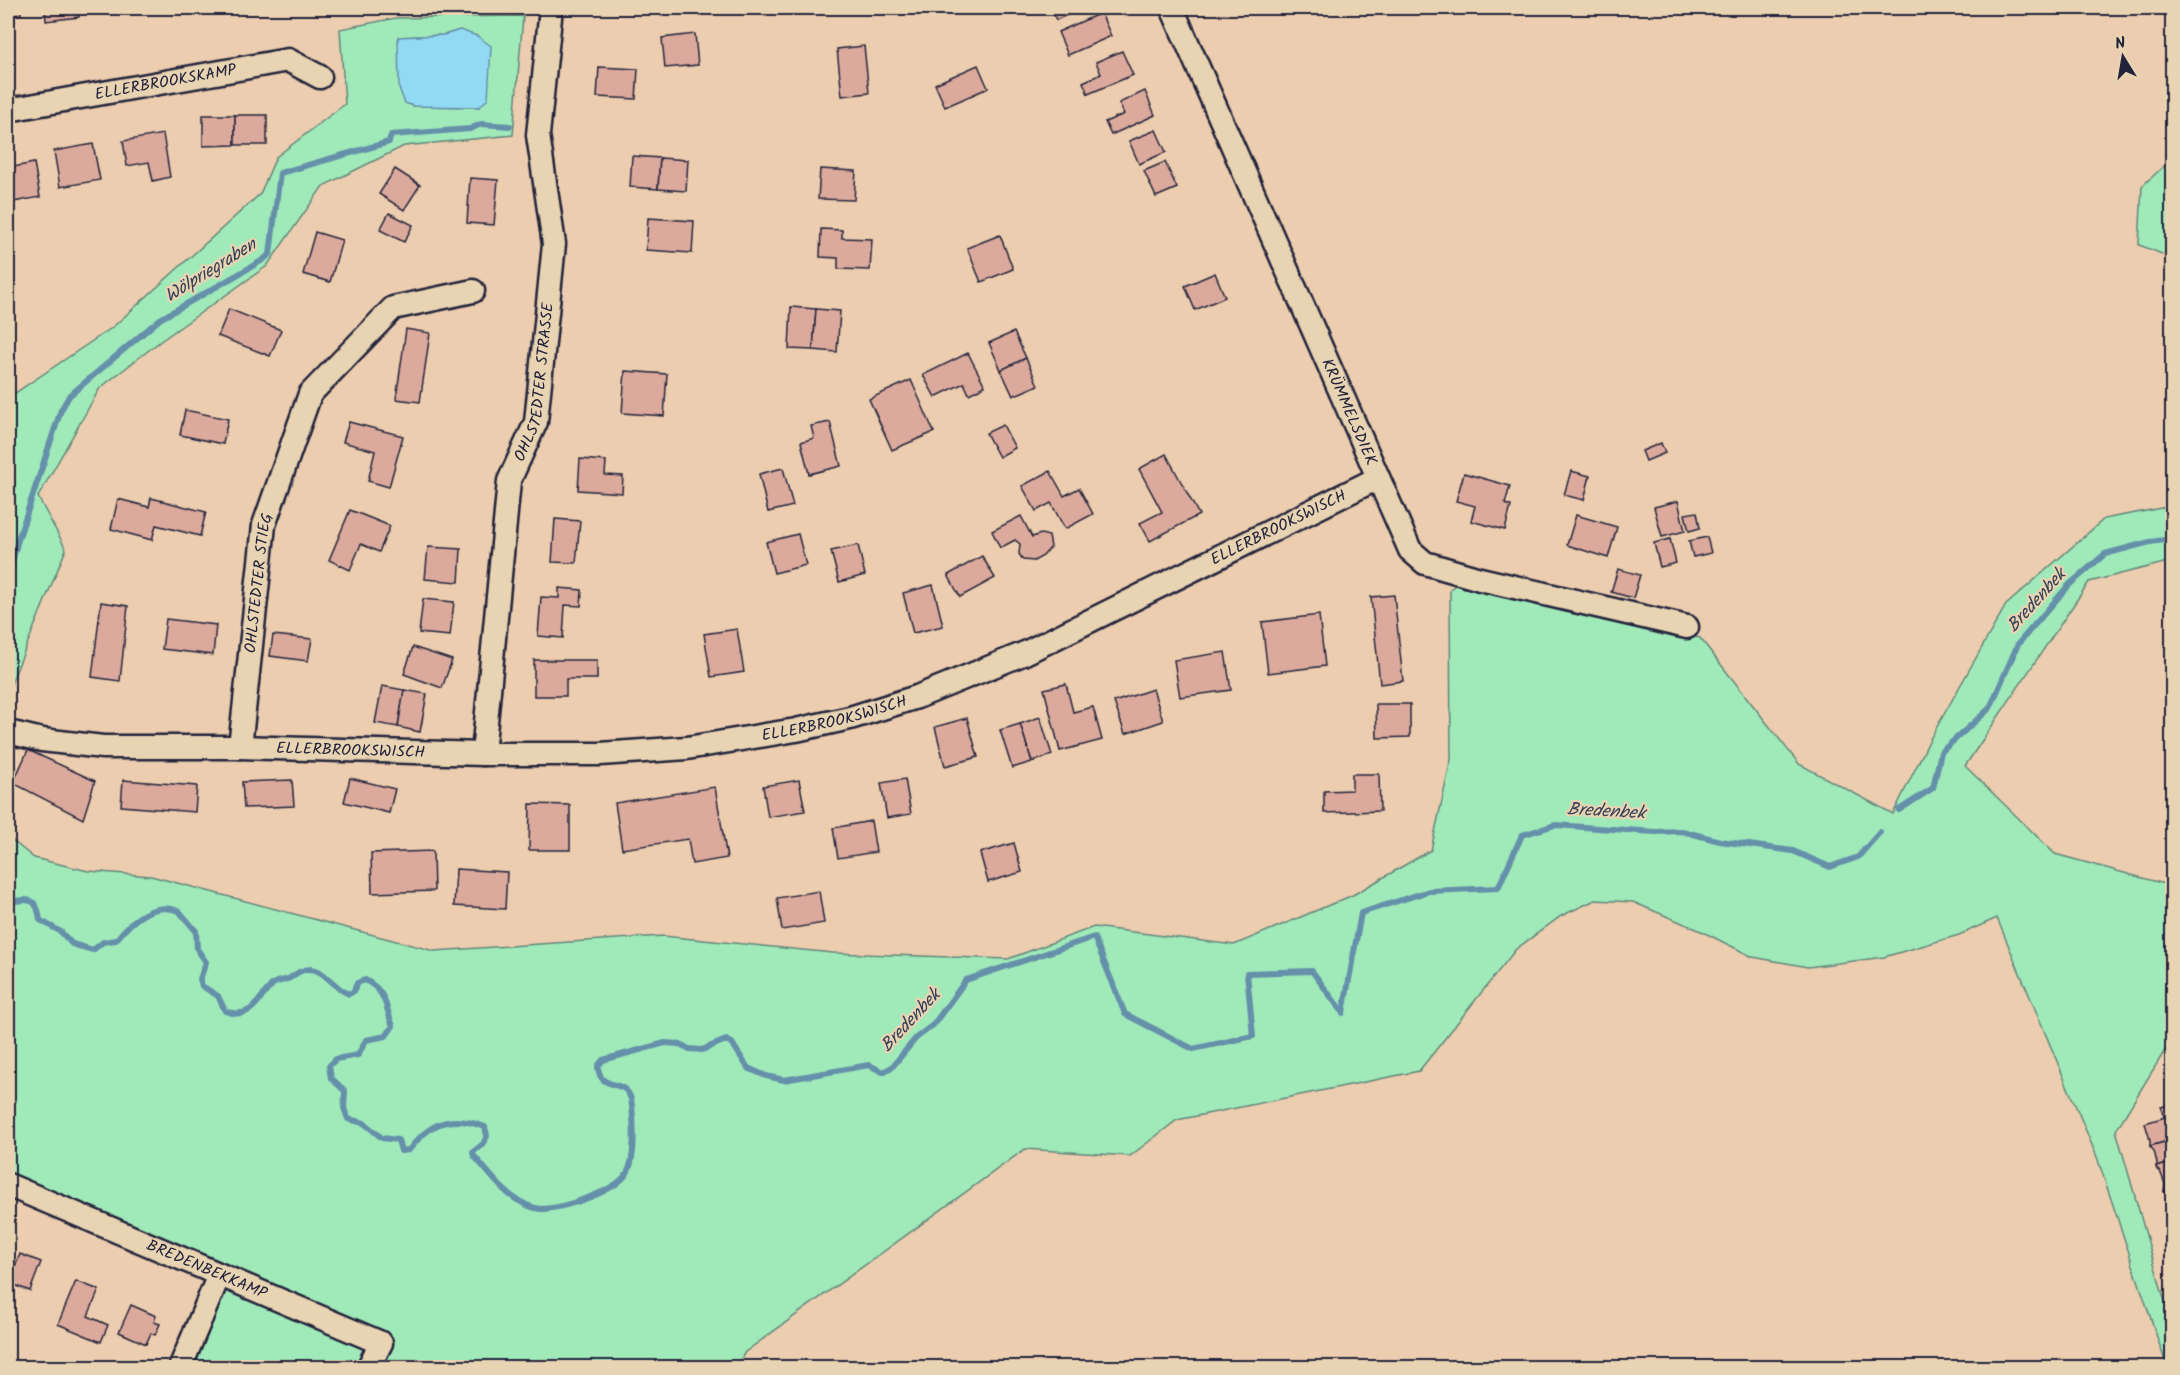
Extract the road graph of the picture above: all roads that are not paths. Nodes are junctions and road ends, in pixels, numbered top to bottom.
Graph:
1 (551, 8) edge
2 (1172, 8) edge
3 (320, 77) dead end
4 (8, 110) edge
5 (473, 291) dead end
6 (1378, 478) junction
7 (1688, 627) dead end
8 (8, 732) edge
9 (240, 747) junction
10 (483, 753) junction
11 (8, 1185) edge
12 (219, 1275) junction
13 (180, 1368) edge
14 (368, 1368) edge

1 - 10 street, OHLSTEDTER STRASSE
2 - 6 street, KRÜMMELSDIEK
3 - 4 street, ELLERBROOKSKAMP
5 - 9 street, OHLSTEDTER STIEG
6 - 7 street, KRÜMMELSDIEK
6 - 10 street, ELLERBROOKSWISCH
8 - 9 street
9 - 10 street, ELLERBROOKSWISCH
11 - 12 street, BREDENBEKKAMP
12 - 13 street
12 - 14 street, BREDENBEKKAMP

